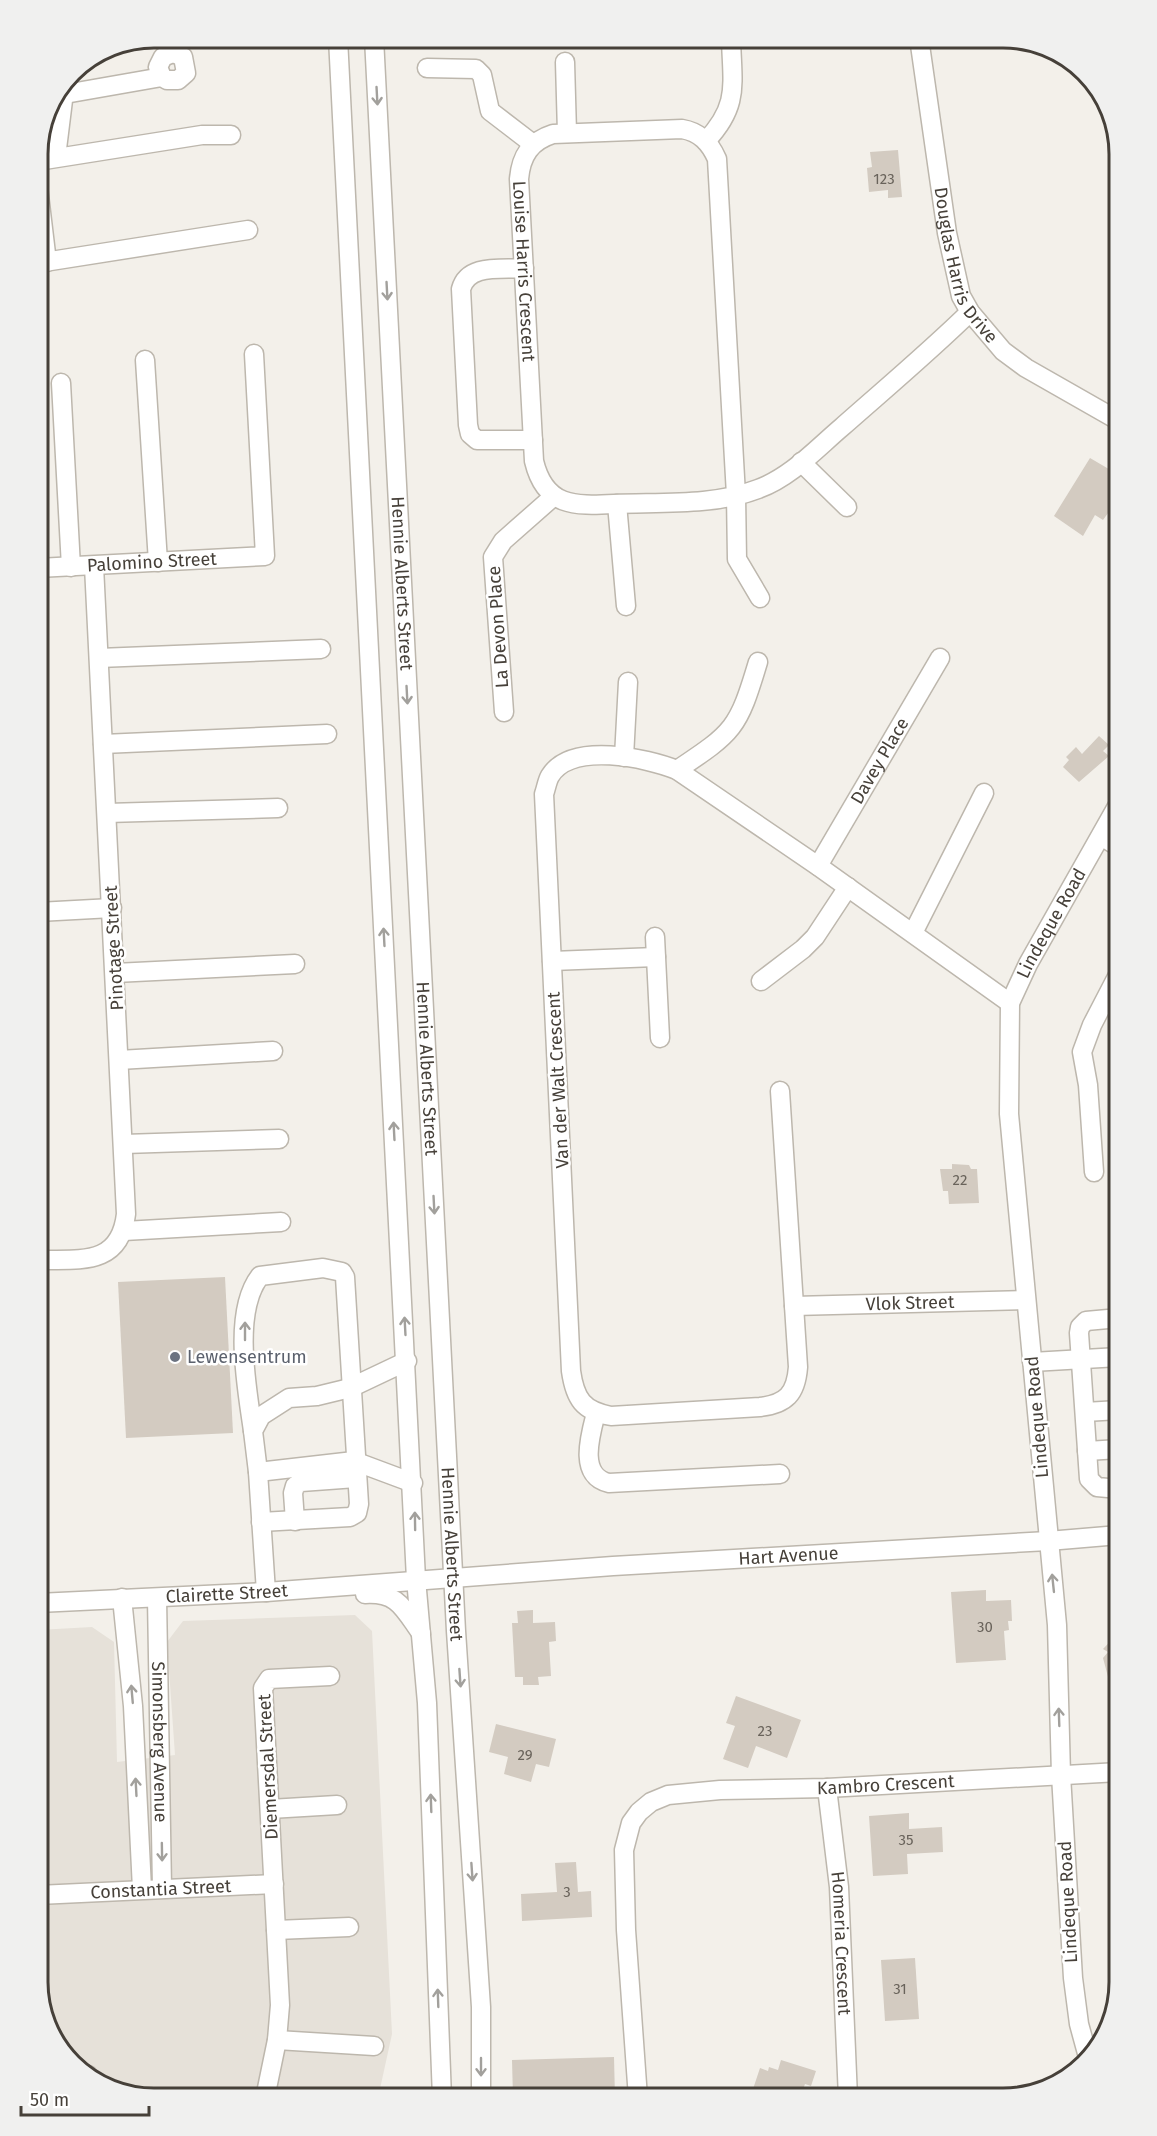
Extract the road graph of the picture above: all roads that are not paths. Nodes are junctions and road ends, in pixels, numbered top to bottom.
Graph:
1 (170, 48) edge
2 (339, 48) edge
3 (375, 48) edge
4 (731, 48) edge
5 (920, 48) edge
6 (566, 62) dead end
7 (427, 68) dead end
8 (72, 87) edge
9 (64, 99) edge
10 (567, 133) junction
11 (231, 135) dead end
12 (706, 141) junction
13 (533, 144) junction
14 (56, 157) junction
15 (48, 159) edge
16 (248, 230) dead end
17 (48, 261) edge
18 (524, 268) junction
19 (970, 312) junction
20 (254, 354) dead end
21 (146, 360) dead end
22 (61, 383) dead end
23 (1109, 415) edge
24 (533, 440) junction
25 (801, 462) junction
26 (736, 495) junction
27 (554, 496) junction
28 (617, 504) junction
29 (847, 507) dead end
30 (158, 562) junction
31 (94, 566) junction
32 (70, 567) junction
33 (48, 568) edge
34 (760, 598) dead end
35 (626, 606) dead end
36 (321, 649) dead end
37 (99, 658) junction
38 (940, 658) dead end
39 (758, 662) dead end
40 (628, 682) dead end
41 (504, 712) dead end
42 (327, 734) dead end
43 (103, 744) junction
44 (624, 757) junction
45 (677, 770) junction
46 (984, 793) dead end
47 (278, 808) dead end
48 (107, 813) junction
49 (1109, 822) edge
50 (1101, 836) junction
51 (1109, 841) edge
52 (819, 866) junction
53 (848, 886) junction
54 (112, 908) junction
55 (48, 911) edge
56 (913, 933) junction
57 (655, 938) dead end
58 (656, 957) junction
59 (552, 961) junction
60 (296, 964) dead end
61 (115, 973) junction
62 (761, 981) dead end
63 (1109, 992) edge
64 (1010, 1003) junction
65 (660, 1038) dead end
66 (273, 1052) dead end
67 (119, 1060) junction
68 (780, 1091) dead end
69 (279, 1139) dead end
70 (124, 1144) junction
71 (1094, 1172) dead end
72 (281, 1222) dead end
73 (124, 1231) junction
74 (48, 1260) edge
75 (1026, 1300) junction
76 (794, 1306) junction
77 (1109, 1319) edge
78 (1109, 1358) edge
79 (1081, 1360) junction
80 (406, 1361) junction
81 (1032, 1362) junction
82 (351, 1388) junction
83 (1109, 1411) edge
84 (596, 1413) junction
85 (1085, 1413) junction
86 (253, 1431) junction
87 (1109, 1450) edge
88 (1087, 1451) junction
89 (355, 1469) junction
90 (258, 1473) junction
91 (780, 1474) dead end
92 (413, 1483) junction
93 (1109, 1490) edge
94 (295, 1521) junction
95 (261, 1522) junction
96 (1109, 1536) edge
97 (1048, 1541) junction
98 (455, 1577) junction
99 (416, 1579) junction
100 (264, 1592) junction
101 (122, 1598) junction
102 (157, 1598) junction
103 (48, 1602) edge
104 (422, 1634) junction
105 (330, 1676) dead end
106 (1109, 1773) edge
107 (1061, 1775) junction
108 (827, 1788) junction
109 (337, 1805) dead end
110 (270, 1809) junction
111 (274, 1884) junction
112 (162, 1888) junction
113 (142, 1889) junction
114 (48, 1896) edge
115 (349, 1927) dead end
116 (276, 1930) junction
117 (277, 2040) junction
118 (374, 2046) dead end
119 (1086, 2048) edge
120 (266, 2088) edge
121 (442, 2088) edge
122 (481, 2088) edge
123 (637, 2088) edge
124 (848, 2088) edge

1 - 8 street
80 -> 2 street, Hennie Alberts Street
3 -> 98 street, Hennie Alberts Street
4 - 12 street
5 - 19 street, Douglas Harris Drive
6 - 10 street
7 - 13 street
9 - 14 street
10 - 12 street
10 - 13 street
11 - 14 street
12 - 26 street
13 - 18 street, Louise Harris Crescent
14 - 15 street
16 - 17 street
18 - 24 street, Louise Harris Crescent
18 - 24 street
19 - 23 street, Douglas Harris Drive
19 - 25 street
20 - 30 street, Palomino Street
21 - 30 street
22 - 32 street
24 - 27 street, Louise Harris Crescent
25 - 26 street
25 - 29 street
26 - 28 street
26 - 34 street
27 - 28 street
27 - 41 street, La Devon Place
28 - 35 street
30 - 31 street, Palomino Street
31 - 32 street, Palomino Street
31 - 37 street, Pinotage Street
32 - 33 street, Palomino Street
36 - 37 street
37 - 43 street, Pinotage Street
38 - 52 street, Davey Place
39 - 45 street
40 - 44 street
42 - 43 street
43 - 48 street, Pinotage Street
44 - 45 street, Van der Walt Crescent
44 - 59 street, Van der Walt Crescent
45 - 52 street, Van der Walt Crescent
46 - 56 street
47 - 48 street
48 - 54 street, Pinotage Street
49 - 50 street, Lindeque Road
50 - 51 street
50 - 64 street, Lindeque Road
52 - 53 street, Van der Walt Crescent
53 - 56 street, Van der Walt Crescent
53 - 62 street
54 - 55 street
54 - 61 street, Pinotage Street
56 - 64 street, Van der Walt Crescent
57 - 58 street
58 - 59 street
58 - 65 street
59 - 84 street, Van der Walt Crescent
60 - 61 street
61 - 67 street, Pinotage Street
63 - 71 street
64 - 75 street, Lindeque Road
66 - 67 street
67 - 70 street, Pinotage Street
68 - 76 street
69 - 70 street
70 - 73 street, Pinotage Street
72 - 73 street
73 - 74 street
75 - 76 street, Vlok Street
75 - 81 street, Lindeque Road
76 - 84 street
77 - 79 street
78 - 79 street
79 - 81 street
79 - 85 street
80 - 82 street
80 - 92 street, Hennie Alberts Street
81 - 97 street, Lindeque Road
82 - 86 street
86 -> 82 street
82 - 89 street
83 - 85 street
84 - 91 street
85 - 88 street
86 - 90 street
87 - 88 street
88 - 93 street
89 - 90 street
89 - 92 street
89 - 94 street
89 - 94 street
90 - 95 street
99 -> 92 street, Hennie Alberts Street
94 - 95 street
95 - 100 street
96 - 97 street, Hart Avenue
97 - 98 street, Hart Avenue
107 -> 97 street, Lindeque Road
98 - 99 street, Hart Avenue
98 -> 122 street, Hennie Alberts Street
99 - 100 street, Clairette Street
99 - 104 street, Hennie Alberts Street
100 - 102 street, Clairette Street
100 - 104 street
101 - 102 street, Clairette Street
101 - 103 street, Clairette Street
113 -> 101 street, Simonsberg Avenue
102 -> 112 street, Simonsberg Avenue
121 -> 104 street, Hennie Alberts Street
105 - 110 street, Diemersdal Street
106 - 107 street, Kambro Crescent
107 - 108 street, Kambro Crescent
107 - 119 street, Lindeque Road
108 - 123 street, Kambro Crescent
108 - 124 street, Homeria Crescent
109 - 110 street
110 - 111 street, Diemersdal Street
111 - 112 street, Constantia Street
111 - 116 street, Diemersdal Street
112 - 113 street, Constantia Street
113 - 114 street, Constantia Street
115 - 116 street
116 - 117 street, Diemersdal Street
117 - 118 street
117 - 120 street, Diemersdal Street

